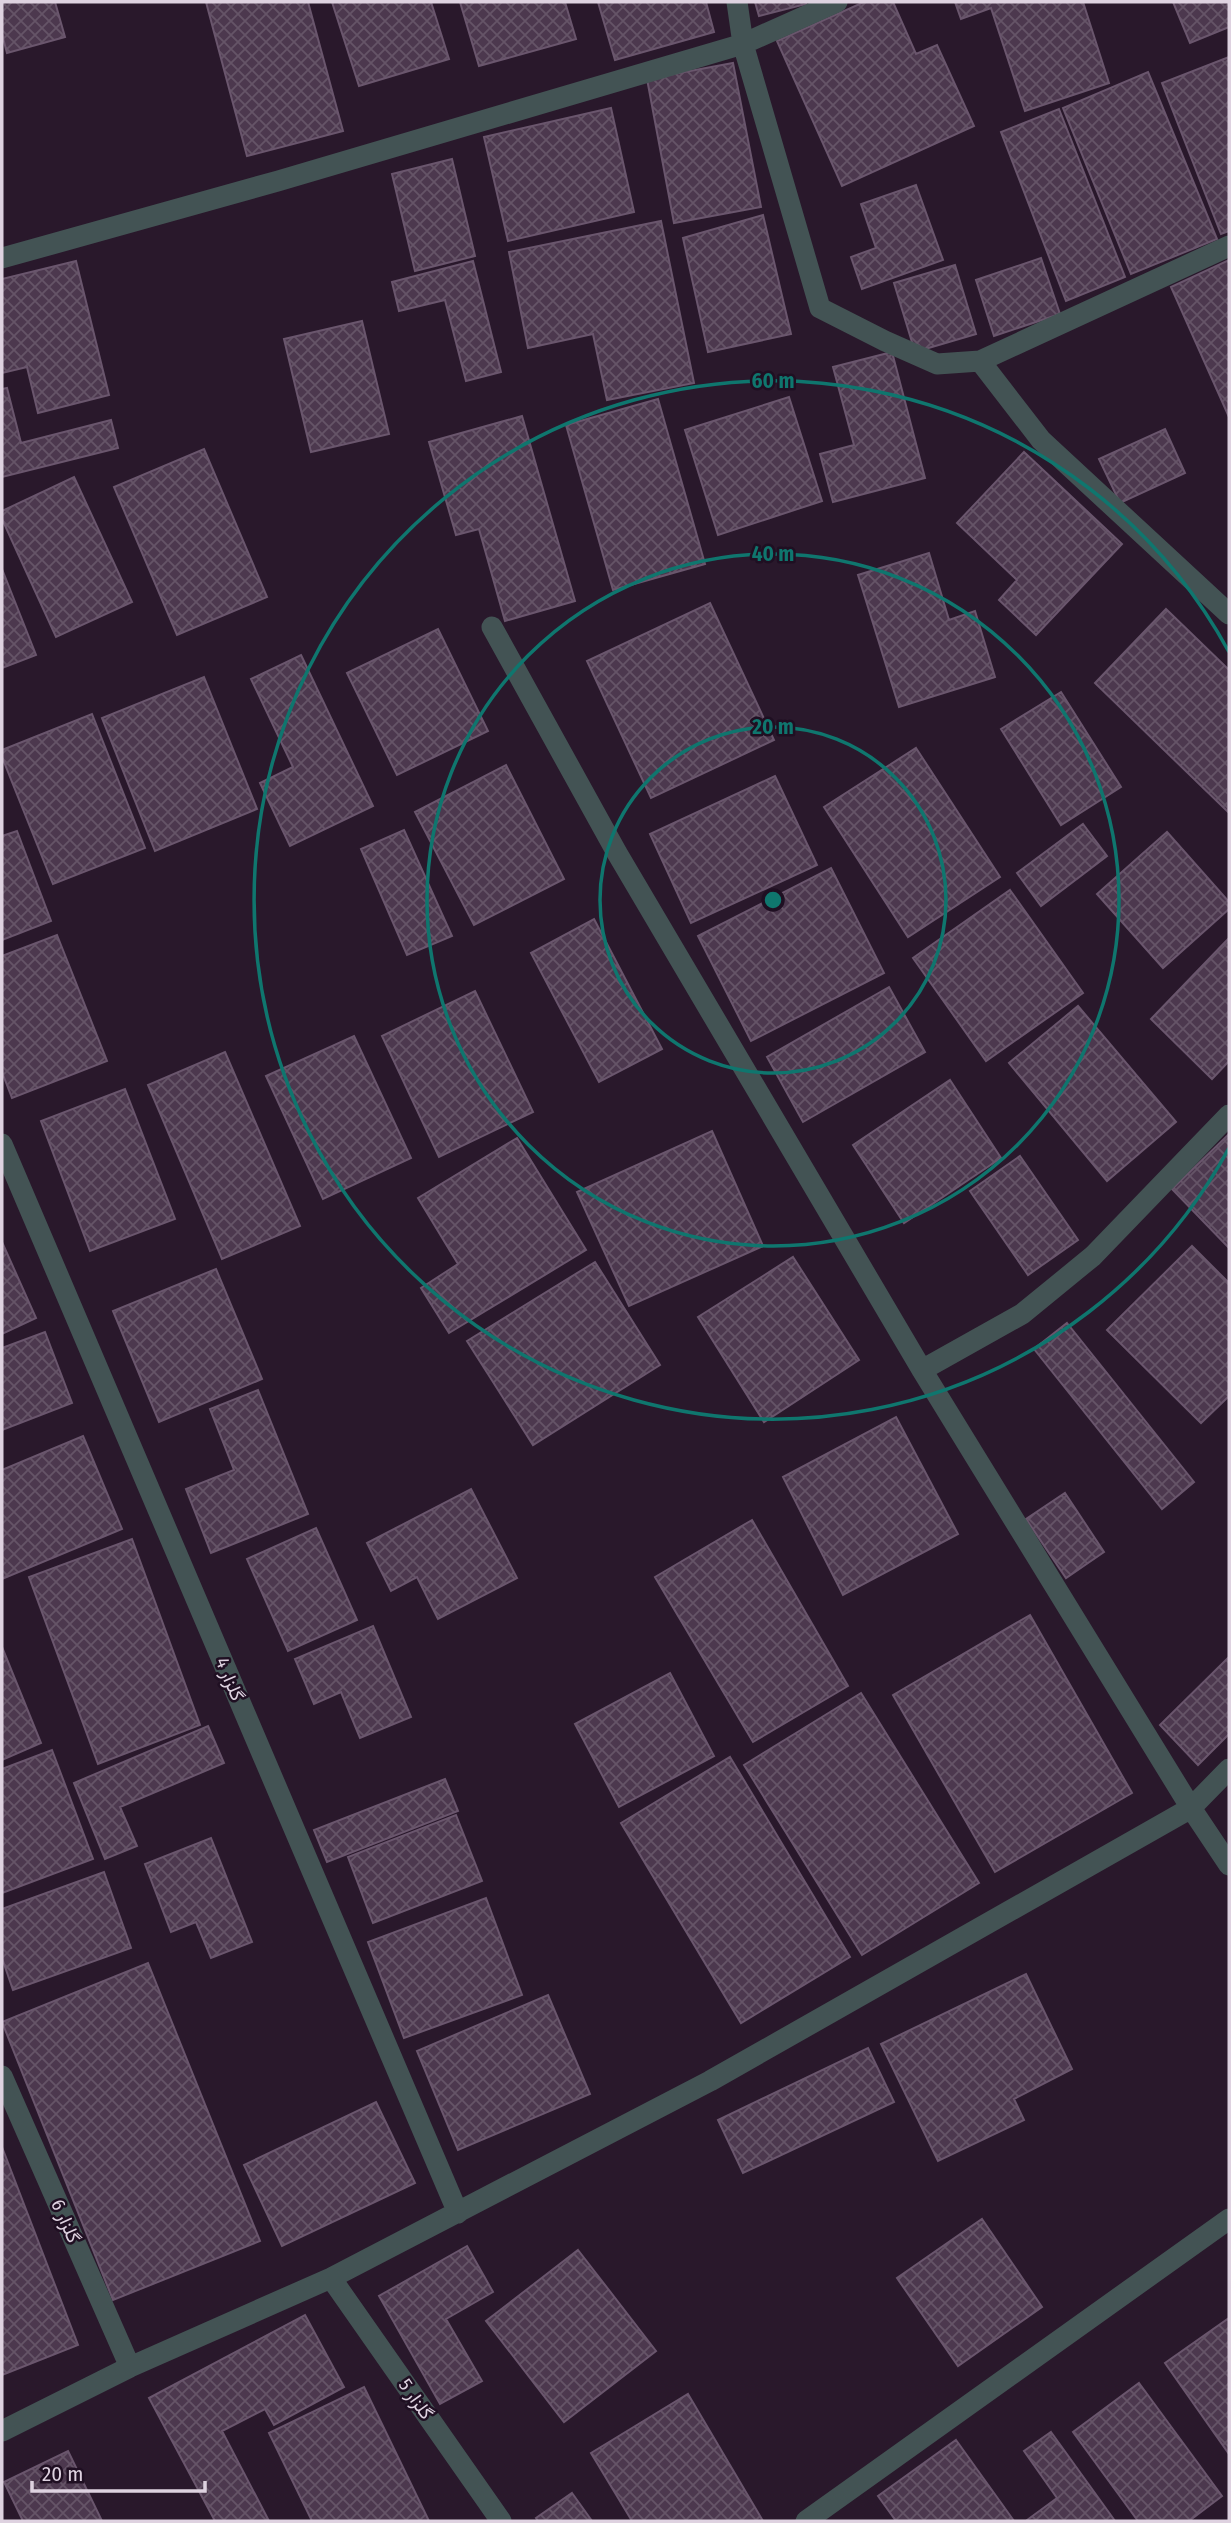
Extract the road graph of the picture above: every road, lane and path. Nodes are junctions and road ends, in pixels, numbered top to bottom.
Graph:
1 (737, 2) edge
2 (837, 2) edge
3 (743, 44) junction
4 (1229, 246) edge
5 (2, 258) edge
6 (980, 361) junction
7 (1229, 614) edge
8 (492, 627) dead end
9 (1229, 1115) edge
10 (2, 1144) edge
11 (922, 1370) junction
12 (1229, 1769) edge
13 (1191, 1808) junction
14 (1229, 1865) edge
15 (2, 2076) edge
16 (458, 2213) junction
17 (1229, 2219) edge
18 (331, 2278) junction
19 (130, 2367) junction
20 (2, 2431) edge
21 (501, 2521) edge
22 (806, 2521) edge

1 - 3 street
2 - 3 street
3 - 5 street
3 - 6 street
4 - 6 street
6 - 7 street
8 - 11 street
9 - 11 street
10 - 16 street, گلزار 4
11 - 13 street
12 - 13 street
13 - 14 street
13 - 16 street
15 - 19 street, گلزار 6
16 - 18 street
17 - 22 street
18 - 19 street
18 - 21 street, گلزار 5
19 - 20 street

